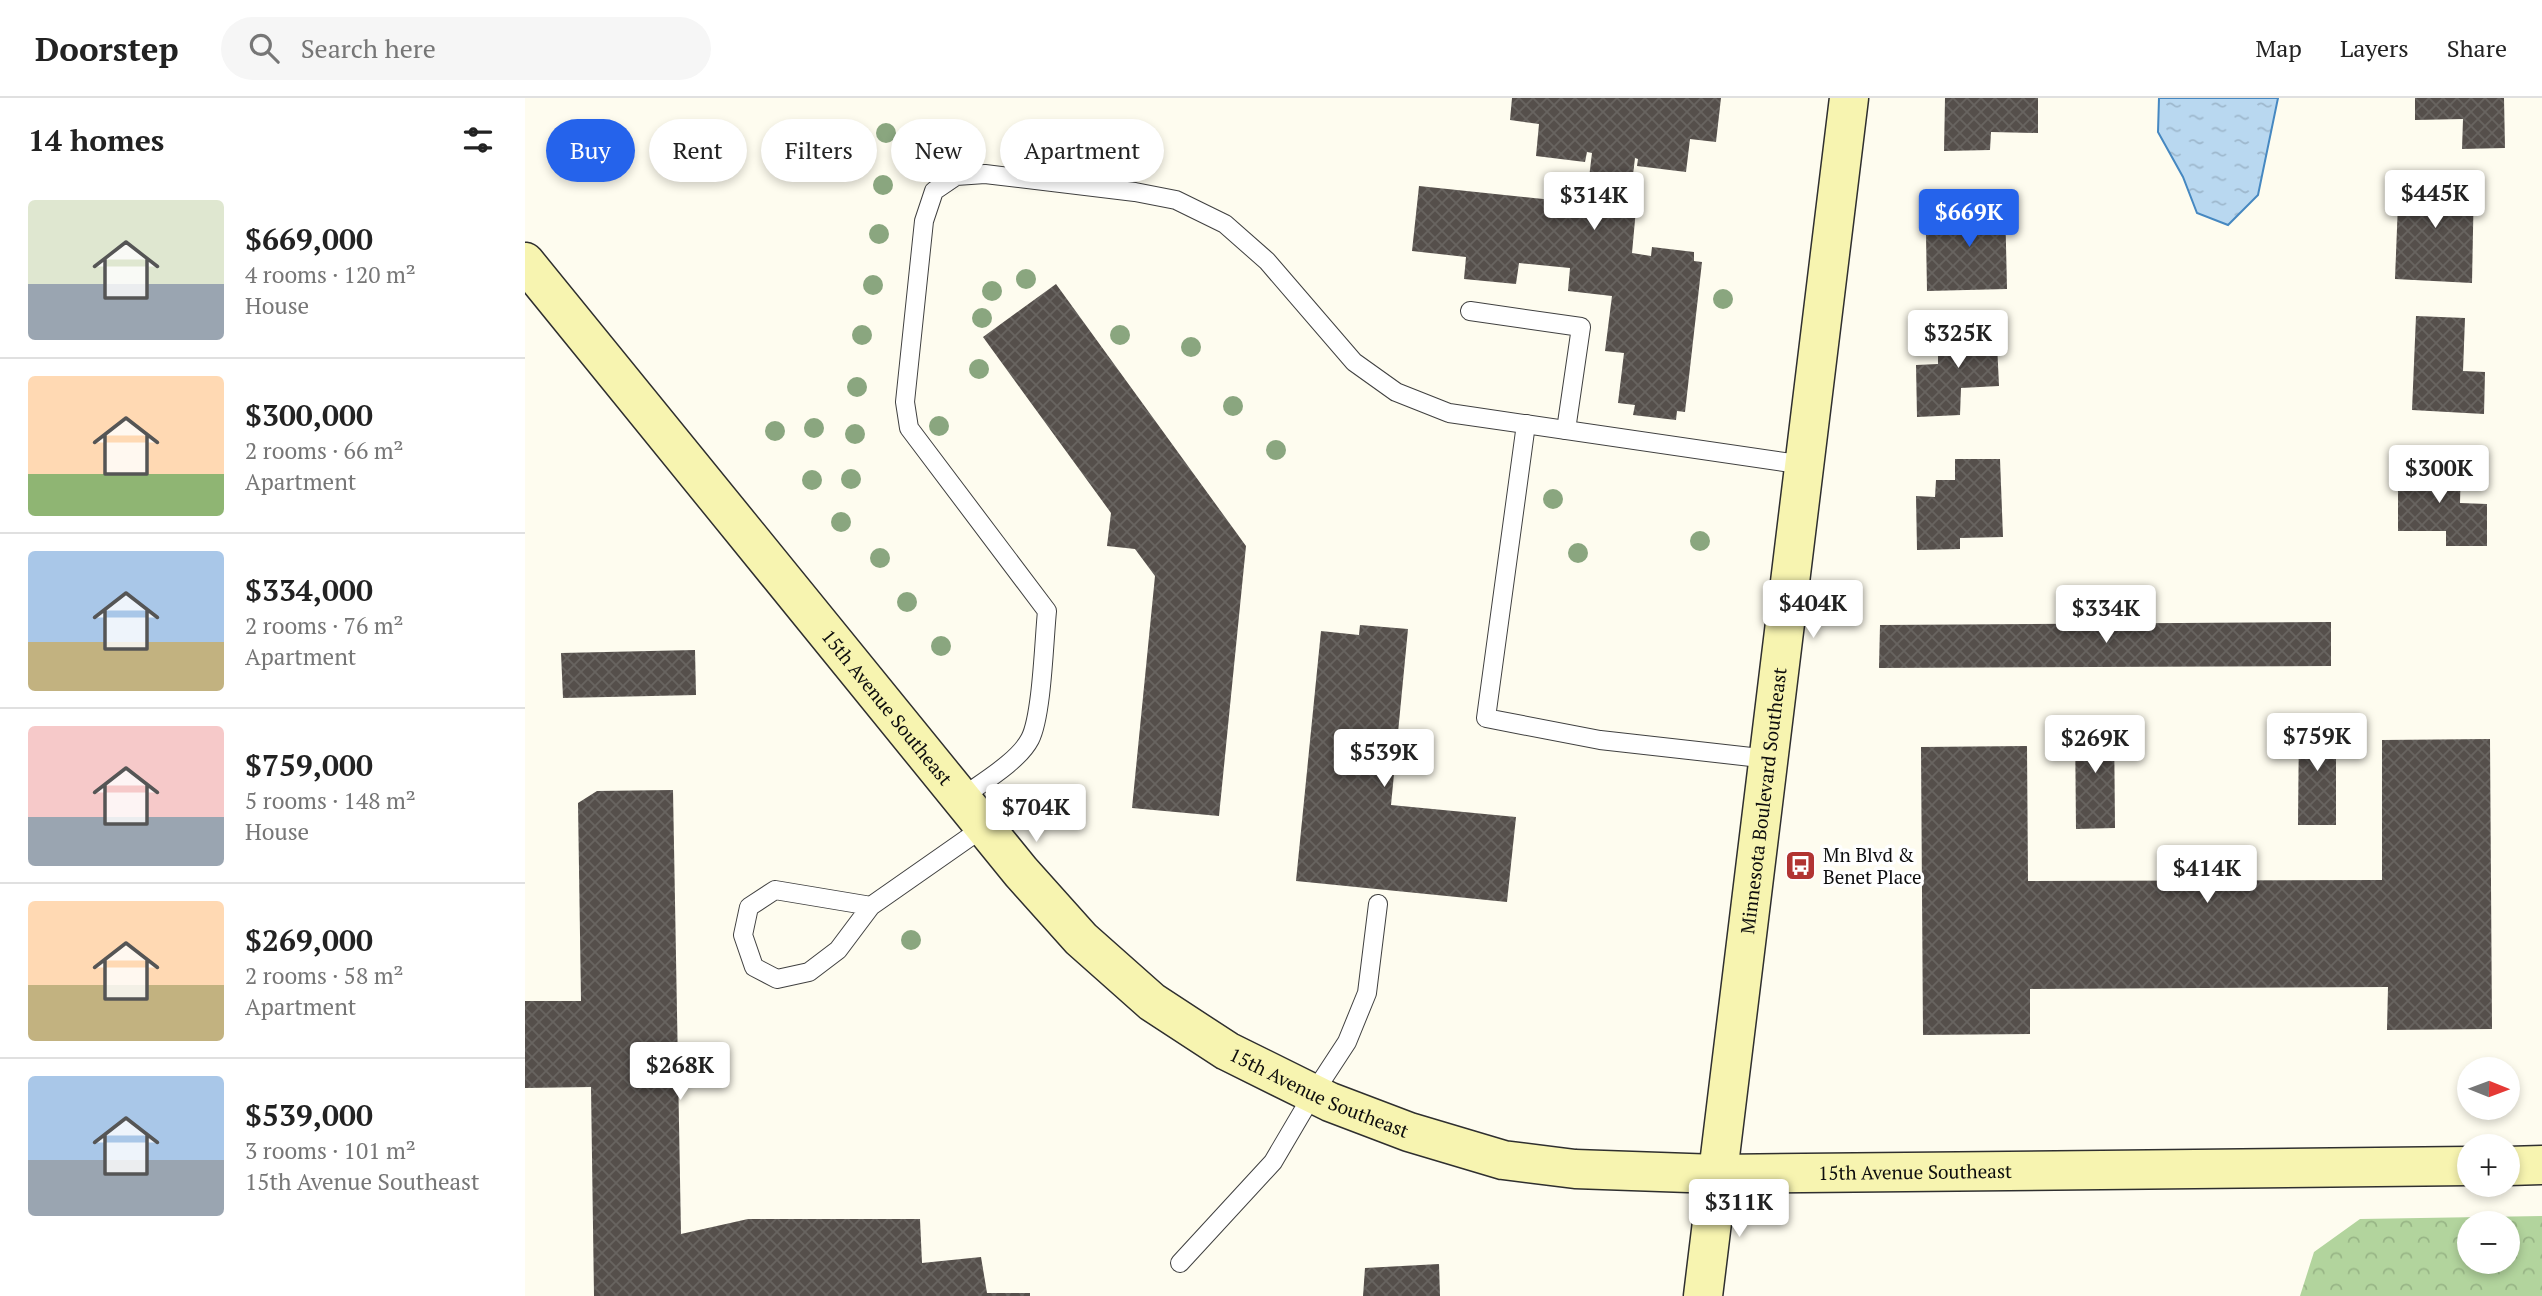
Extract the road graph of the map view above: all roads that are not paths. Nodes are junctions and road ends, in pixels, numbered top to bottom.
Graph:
1 (1849, 98) edge
2 (525, 262) edge
3 (1471, 311) dead end
4 (1525, 424) junction
5 (1566, 430) junction
6 (1805, 465) junction
7 (1769, 759) junction
8 (972, 812) junction
9 (1378, 904) dead end
10 (871, 906) junction
11 (1313, 1094) junction
12 (2542, 1165) edge
13 (2457, 1166) edge
14 (2520, 1166) edge
15 (1717, 1174) junction
16 (1180, 1263) dead end
17 (1703, 1296) edge

1 - 6 street, Minnesota Boulevard Southeast
2 - 8 street, 15th Avenue Southeast
3 - 5 lane
4 - 5 lane
4 - 7 lane
4 - 8 lane
5 - 6 lane
6 - 7 street, Minnesota Boulevard Southeast
7 - 15 street, Minnesota Boulevard Southeast
8 - 10 lane
8 - 11 street, 15th Avenue Southeast
9 - 11 lane
10 - 10 lane
11 - 15 street, 15th Avenue Southeast
11 - 16 lane
12 - 14 street
13 - 15 street, 15th Avenue Southeast
15 - 17 street, Minnesota Boulevard Southeast

